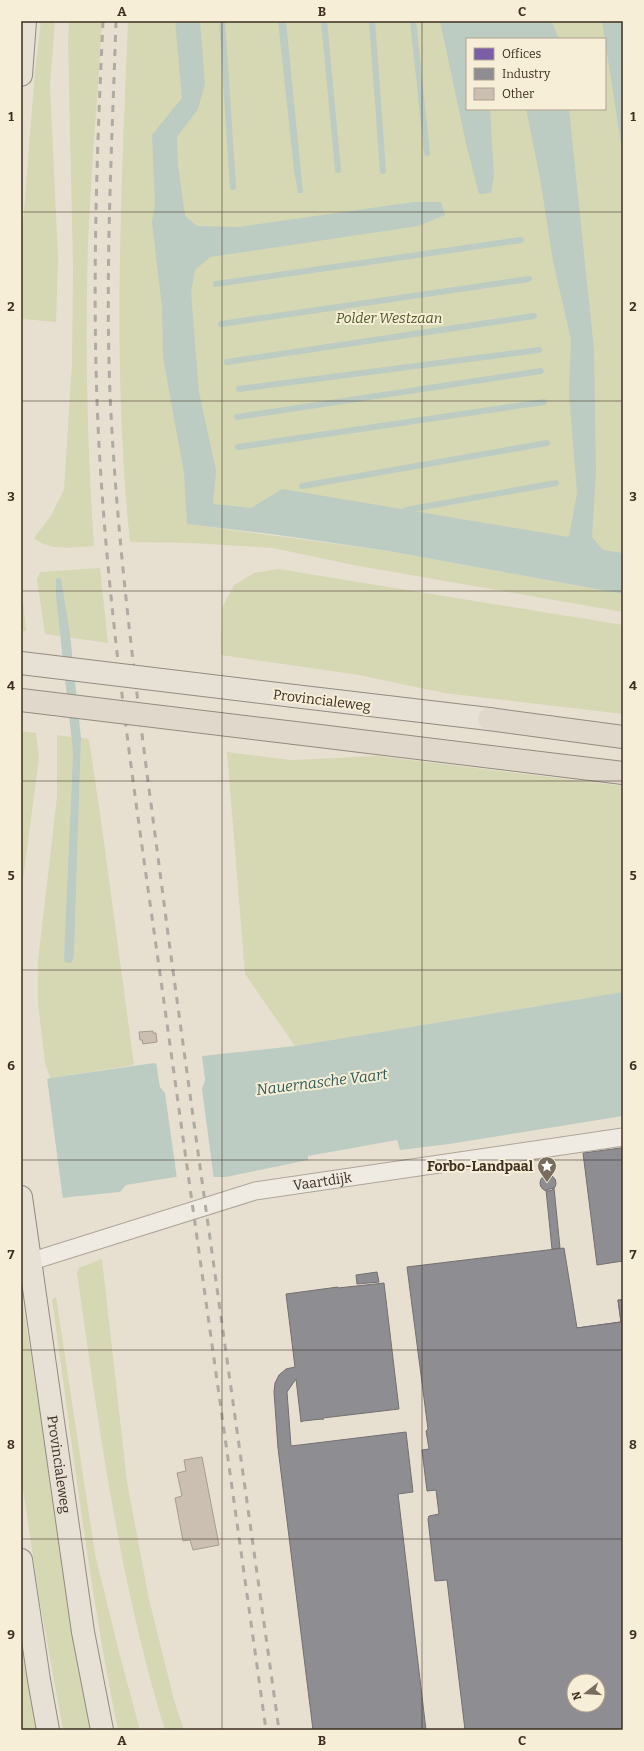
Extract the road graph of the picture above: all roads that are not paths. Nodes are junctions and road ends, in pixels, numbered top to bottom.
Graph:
1 (26, 21) edge
2 (21, 75) edge
3 (21, 663) edge
4 (21, 700) edge
5 (489, 719) joint
6 (623, 737) edge
7 (623, 773) edge
8 (623, 1137) edge
9 (22, 1202) edge
10 (30, 1262) junction
11 (21, 1560) edge
12 (48, 1730) edge
13 (102, 1730) edge

1 - 2 main road
3 - 5 main road, Provincialeweg, bridge
4 - 7 highway, bridge
5 - 6 highway, Provincialeweg
8 - 10 street, Vaartdijk
9 - 10 main road, Provincialeweg
10 - 13 main road, Provincialeweg
11 - 12 main road

